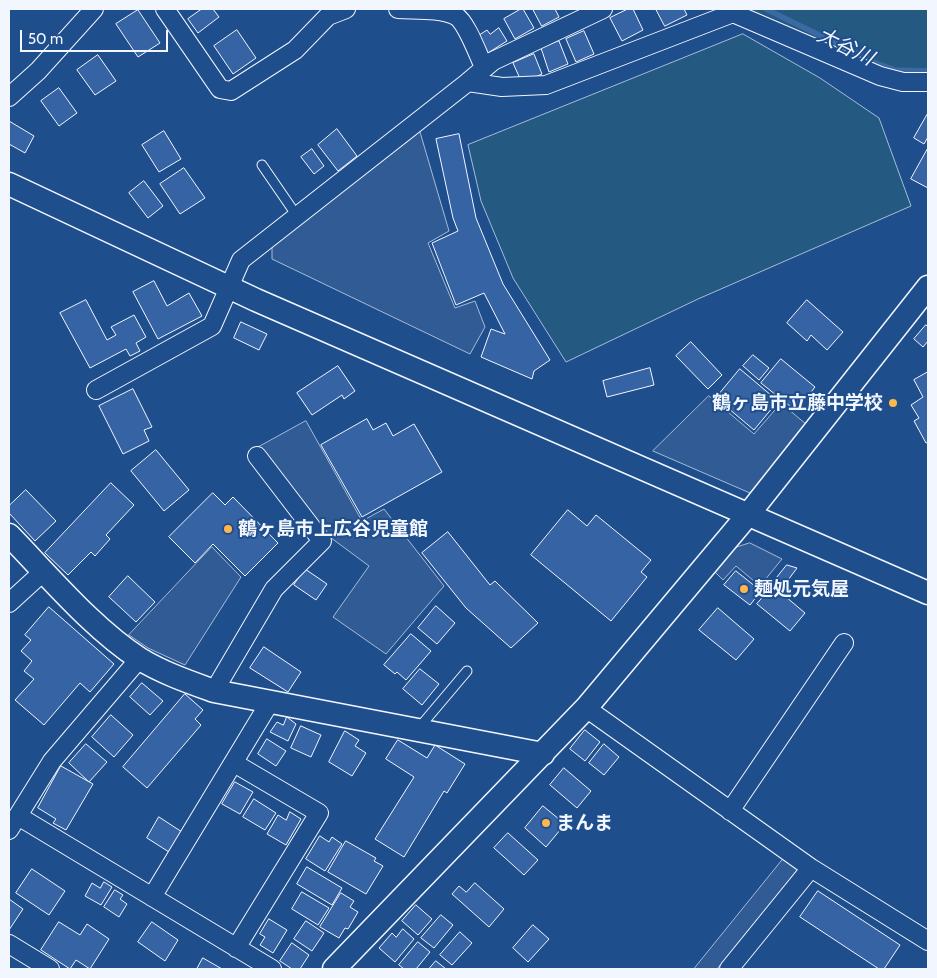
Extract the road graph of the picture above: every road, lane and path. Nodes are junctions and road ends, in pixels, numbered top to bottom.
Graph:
1 (94, 9) edge
2 (165, 9) edge
3 (346, 9) edge
4 (398, 9) edge
5 (603, 9) edge
6 (484, 67) junction
7 (468, 82) junction
8 (928, 82) edge
9 (9, 97) edge
10 (262, 165) dead end
11 (9, 184) edge
12 (297, 216) junction
13 (228, 287) junction
14 (928, 287) edge
15 (96, 390) dead end
16 (257, 456) dead end
17 (747, 516) junction
18 (9, 536) edge
19 (44, 572) junction
20 (928, 594) edge
21 (9, 603) edge
22 (844, 643) dead end
23 (140, 658) junction
24 (467, 672) dead end
25 (214, 691) junction
26 (270, 702) junction
27 (586, 708) junction
28 (417, 730) junction
29 (544, 754) junction
30 (234, 763) junction
31 (730, 811) junction
32 (13, 823) edge
33 (811, 868) junction
34 (152, 897) junction
35 (928, 941) edge
36 (9, 944) edge
37 (236, 948) junction
38 (50, 969) edge
39 (272, 969) edge
40 (334, 969) edge
41 (729, 969) edge

1 - 9 street
2 - 3 street
4 - 6 street
5 - 6 street
6 - 7 street
7 - 8 street
7 - 12 street
10 - 12 lane
11 - 13 street
12 - 13 street
13 - 15 street
13 - 17 street
14 - 17 street
16 - 25 street
17 - 20 street
17 - 27 street
18 - 19 street
19 - 21 street
19 - 23 street
22 - 31 street
23 - 25 street
23 - 32 street
24 - 28 lane
25 - 26 street
26 - 28 street
26 - 30 street
27 - 29 street
27 - 31 street
28 - 29 street
29 - 40 street
30 - 34 street
30 - 37 street
31 - 33 street
32 - 34 street
33 - 35 street
33 - 41 street
34 - 37 street
36 - 38 street
37 - 39 street

